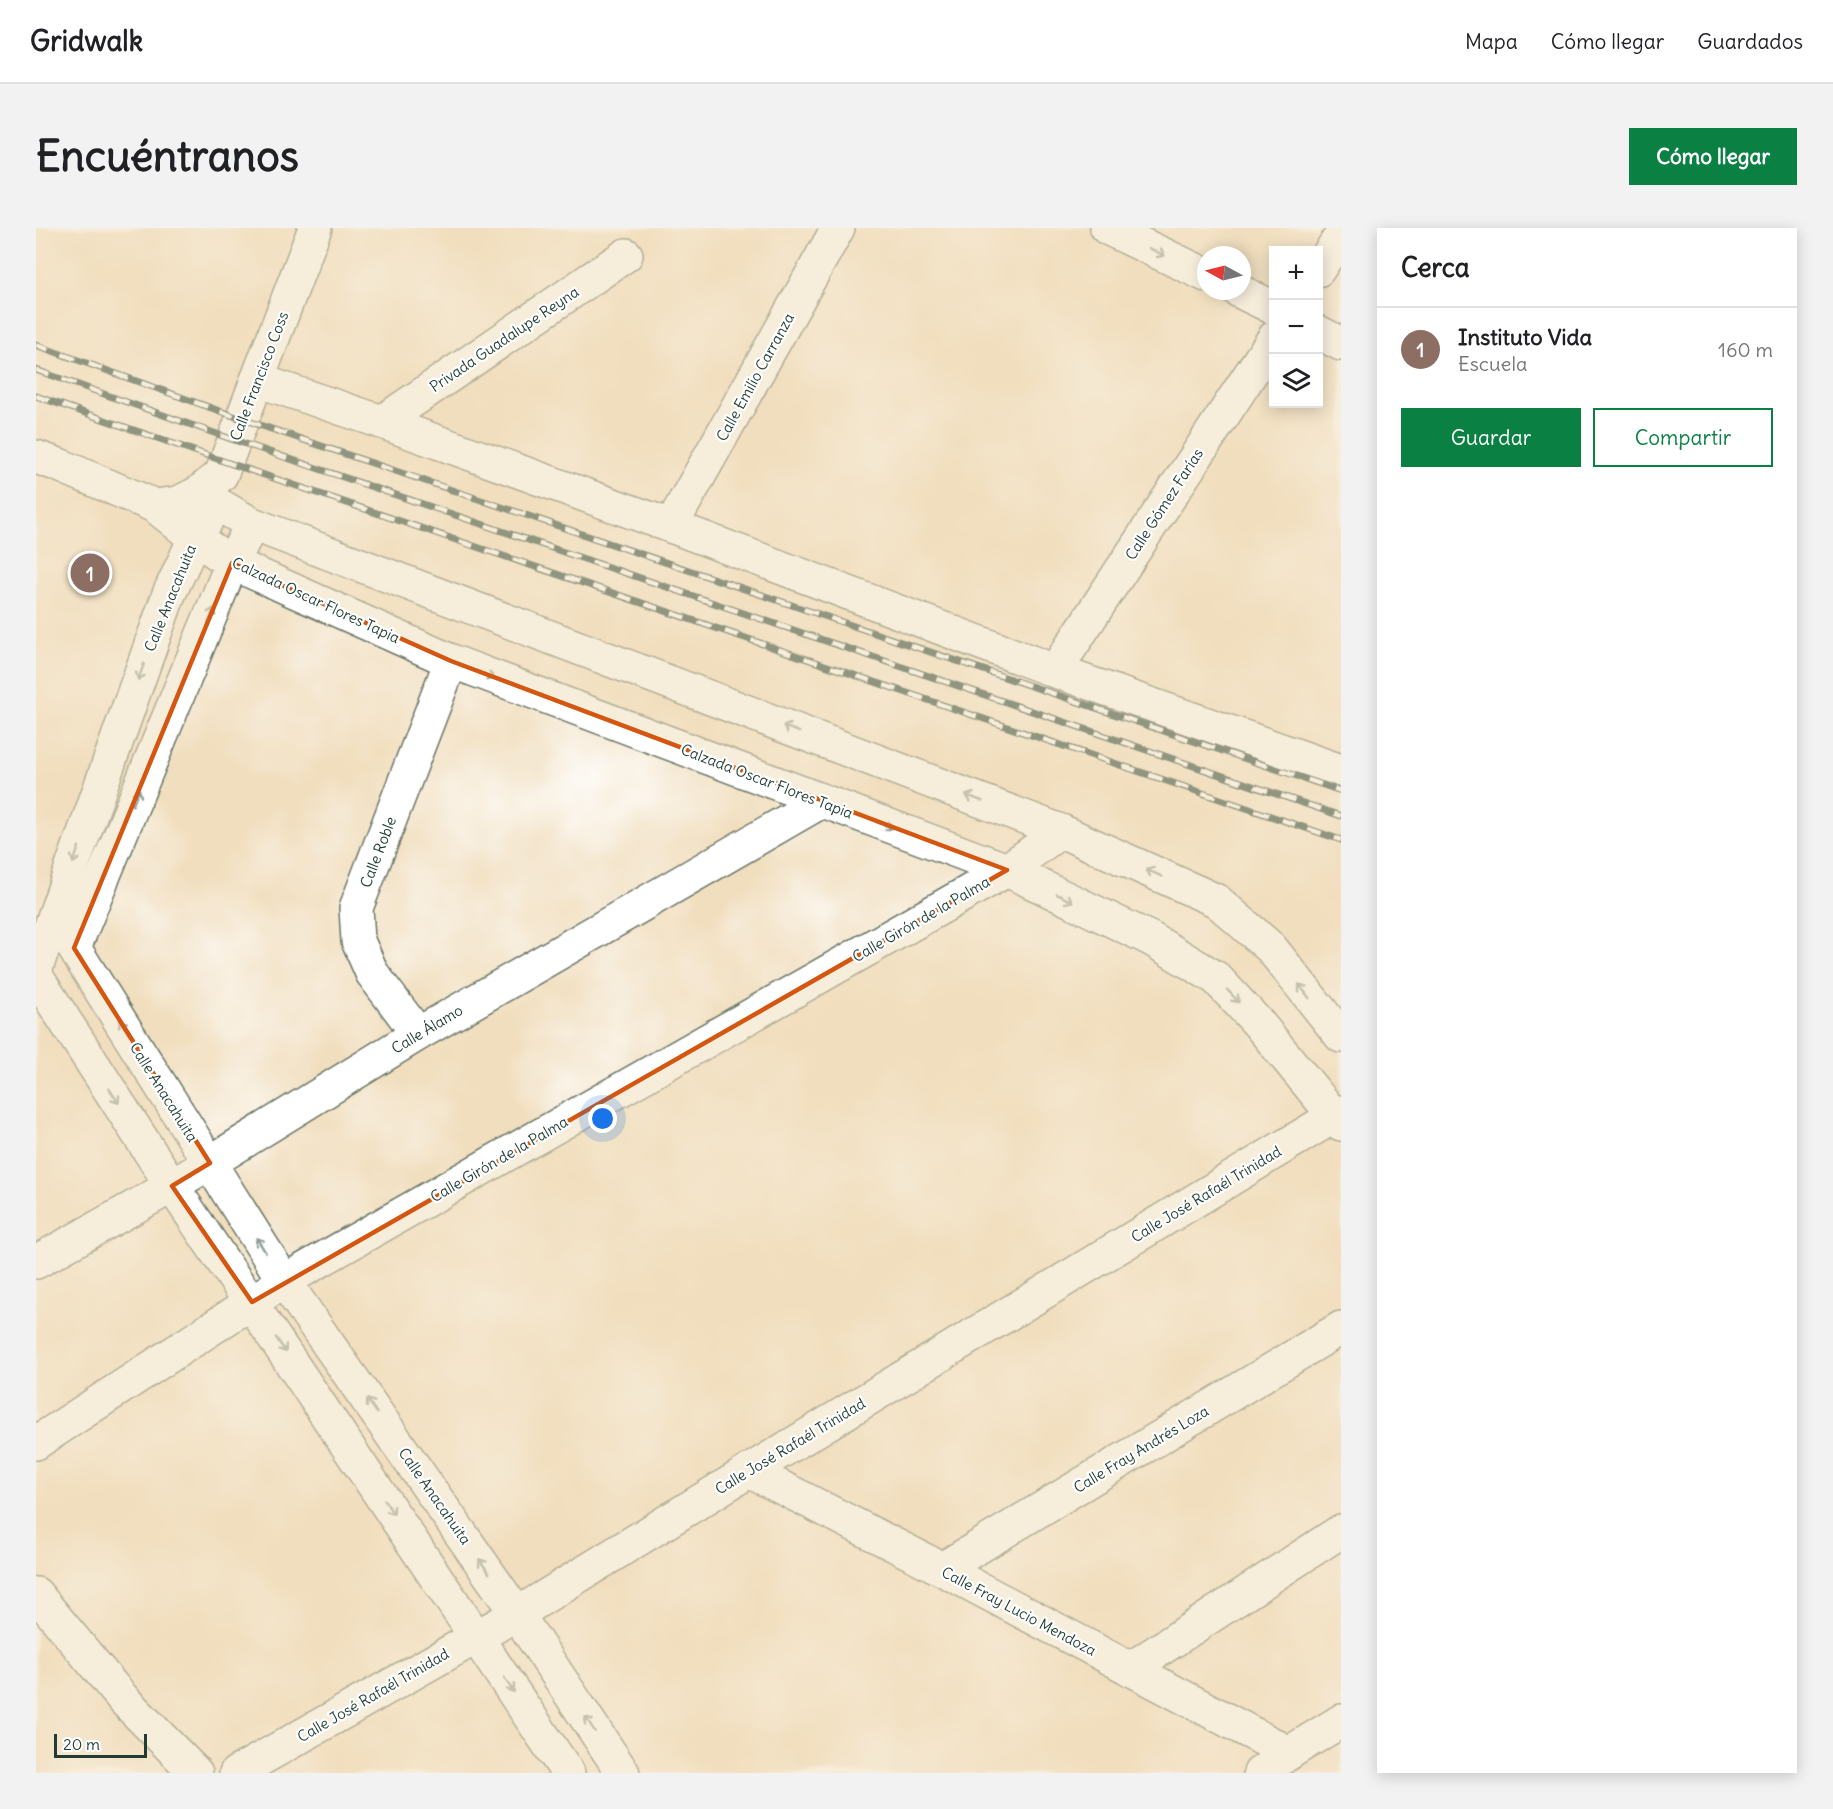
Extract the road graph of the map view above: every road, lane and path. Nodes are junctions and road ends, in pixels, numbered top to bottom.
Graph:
1 (315, 228) edge
2 (838, 228) edge
3 (1107, 228) edge
4 (1341, 236) edge
5 (626, 255) dead end
6 (1323, 263) edge
7 (1197, 271) edge
8 (1251, 297) edge
9 (1269, 306) edge
10 (1323, 335) edge
11 (1341, 344) edge
12 (1269, 346) edge
13 (256, 380) junction
14 (382, 422) junction
15 (44, 467) edge
16 (187, 501) junction
17 (252, 524) junction
18 (671, 526) junction
19 (195, 538) junction
20 (231, 563) junction
21 (451, 662) junction
22 (1055, 670) junction
23 (1341, 771) edge
24 (822, 801) junction
25 (1061, 831) junction
26 (1007, 870) junction
27 (74, 948) junction
28 (36, 972) edge
29 (418, 1034) junction
30 (1341, 1036) edge
31 (1339, 1117) edge
32 (210, 1163) junction
33 (172, 1186) junction
34 (36, 1262) edge
35 (284, 1281) junction
36 (252, 1302) junction
37 (1341, 1328) edge
38 (36, 1443) edge
39 (749, 1471) junction
40 (1341, 1530) edge
41 (942, 1569) junction
42 (36, 1594) edge
43 (517, 1614) junction
44 (476, 1636) junction
45 (1130, 1669) junction
46 (1341, 1721) edge
47 (1289, 1753) junction
48 (196, 1773) edge
49 (236, 1773) edge
50 (568, 1773) edge
51 (623, 1773) edge
52 (1260, 1773) edge

1 - 13 street, Calle Francisco Coss
2 - 18 street, Calle Emilio Carranza
3 -> 7 street
4 - 6 street
5 - 14 street, Privada Guadalupe Reyna
8 - 9 street
10 - 11 street
12 - 22 street, Calle Gómez Farías
13 - 14 street
13 - 16 street, Calle Francisco Coss
14 - 18 street
15 - 16 street
16 - 17 street
16 - 19 street, Calle Anacahuita
16 - 19 street, Calzada Oscar Flores Tapia
17 - 20 street
25 -> 17 street
18 - 22 street
19 - 20 street, Calzada Oscar Flores Tapia
19 -> 28 street, Calle Anacahuita
20 - 21 street, Calzada Oscar Flores Tapia
27 -> 20 street
21 -> 24 street, Calzada Oscar Flores Tapia
21 - 29 street, Calle Roble
22 - 23 street
24 -> 26 street, Calzada Oscar Flores Tapia
24 - 29 street, Calle Álamo
25 - 26 street, Calle Girón de la Palma
30 -> 25 street
26 -> 31 street, Calzada Oscar Flores Tapia
26 - 35 street, Calle Girón de la Palma
27 - 28 street
32 -> 27 street, Calle Anacahuita
28 -> 33 street
29 - 32 street, Calle Álamo
31 - 39 street, Calle José Rafaél Trinidad
32 - 33 street, Calle Álamo
35 -> 32 street, Calle Anacahuita
33 - 34 street, Calle Álamo
33 - 36 street
35 - 36 street, Calle Girón de la Palma
43 -> 35 street, Calle Anacahuita
36 - 38 street, Calle Girón de la Palma
36 -> 44 street
37 - 41 street, Calle Fray Andrés Loza
39 - 41 street, Calle Fray Lucio Mendoza
39 - 43 street, Calle José Rafaél Trinidad
40 - 45 street
41 - 45 street, Calle Fray Lucio Mendoza
42 - 48 street
43 - 44 street, Calle José Rafaél Trinidad
51 -> 43 street, Calle Anacahuita
44 - 49 street, Calle José Rafaél Trinidad
44 -> 50 street
45 - 47 street, Calle Fray Lucio Mendoza
46 - 47 street
47 - 52 street

